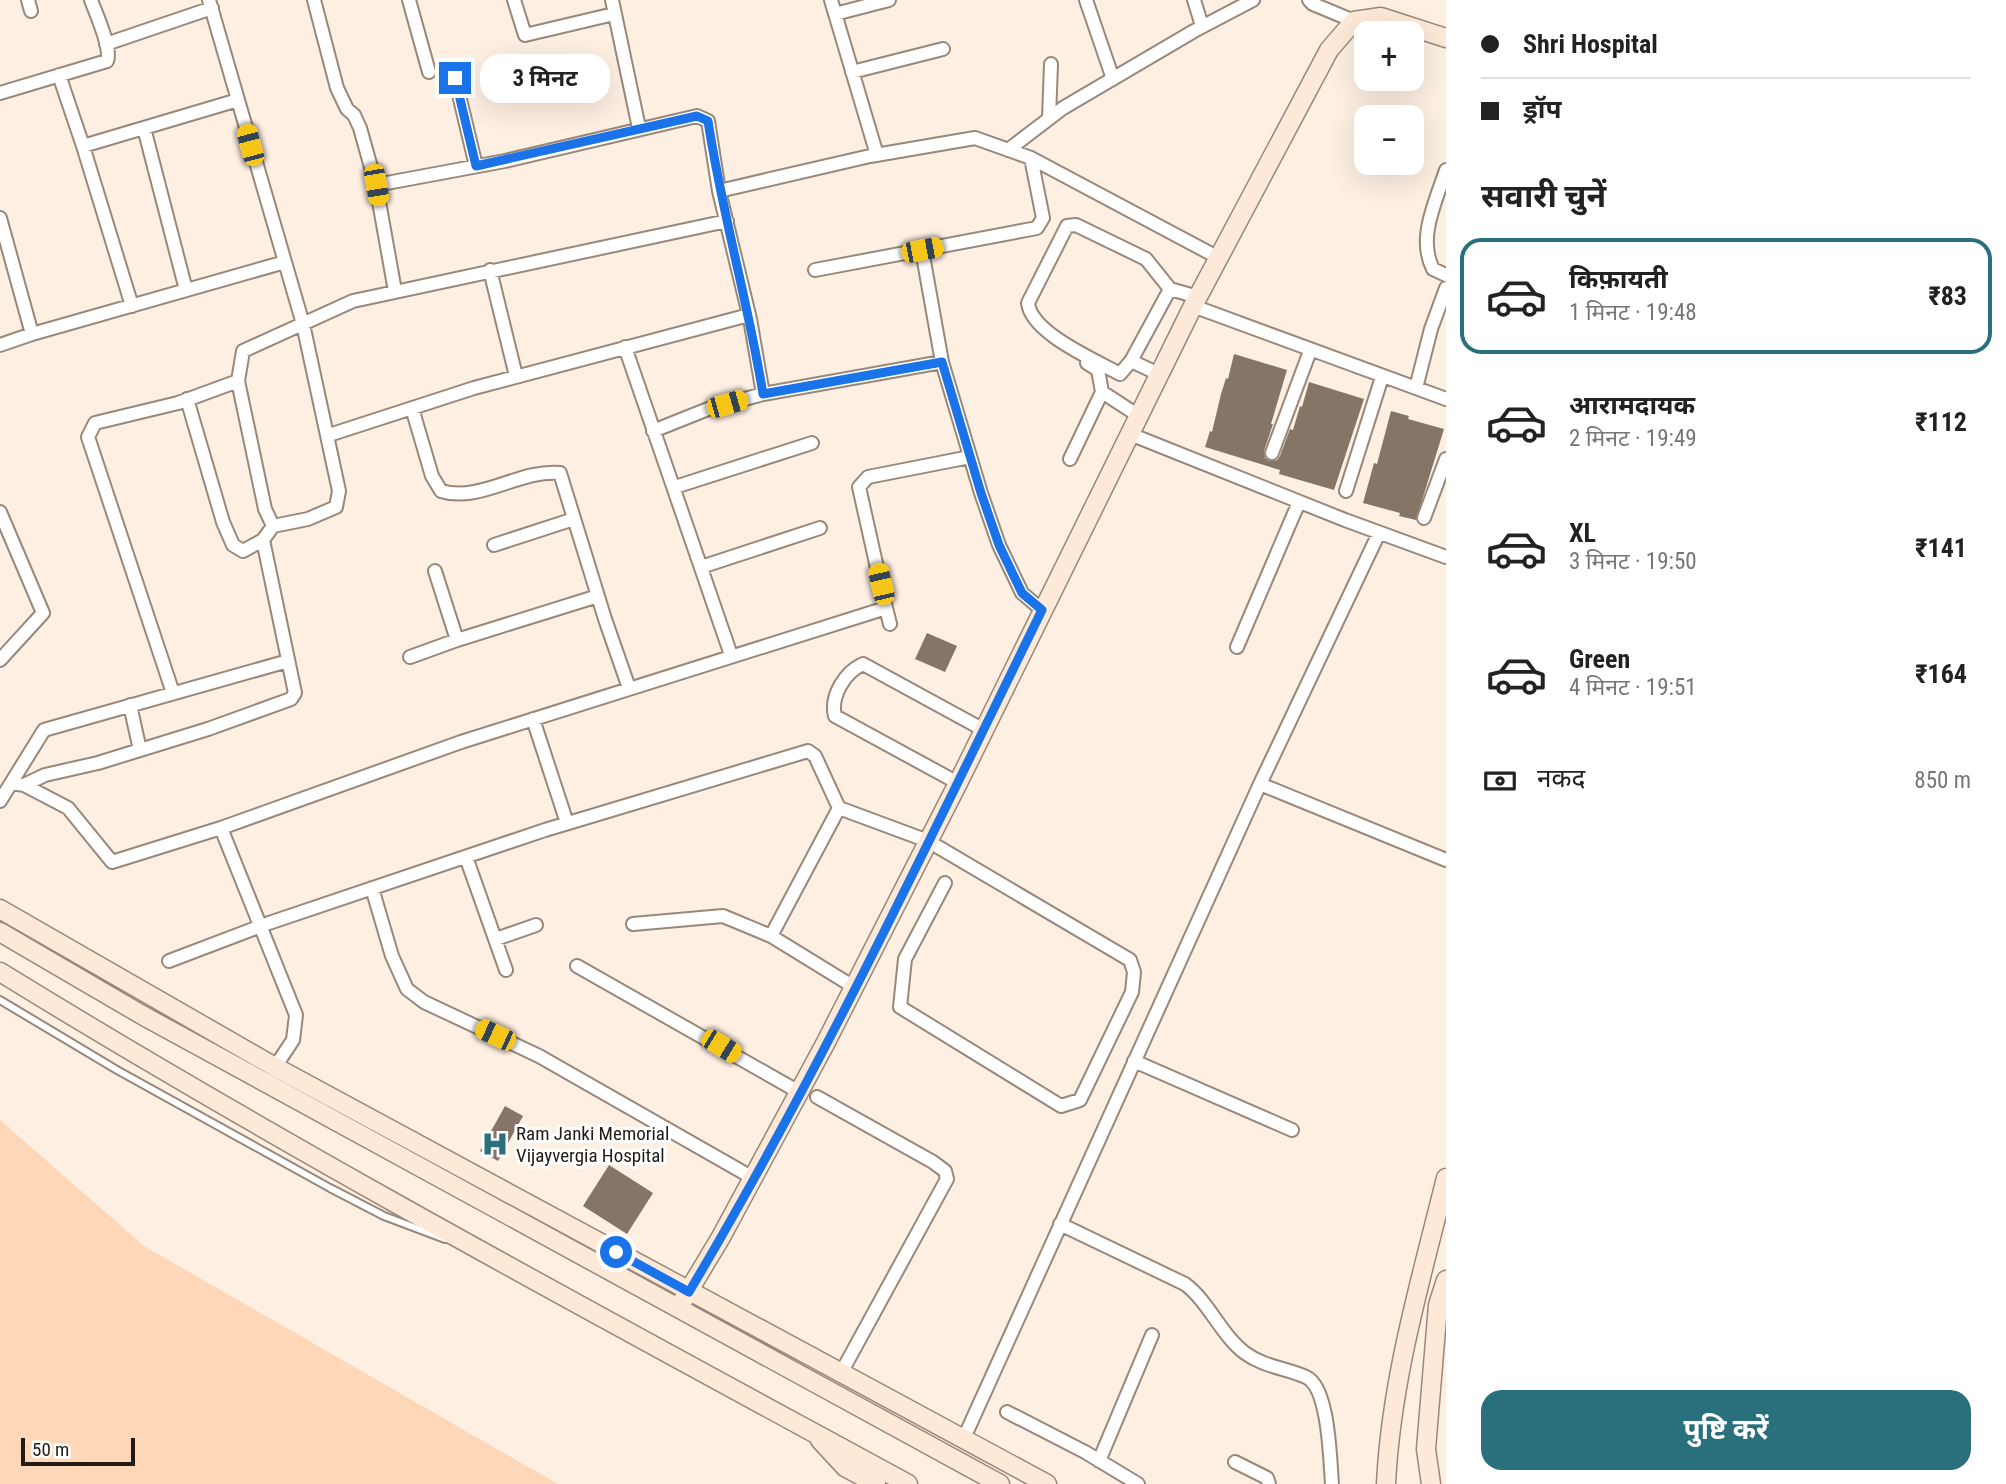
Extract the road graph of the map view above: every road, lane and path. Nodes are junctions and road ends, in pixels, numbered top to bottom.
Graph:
1 (91, 0) edge
2 (313, 0) edge
3 (409, 0) edge
4 (514, 0) edge
5 (612, 0) edge
6 (831, 0) edge
7 (889, 0) edge
8 (1086, 0) edge
9 (1194, 0) edge
10 (1253, 0) edge
11 (1309, 0) edge
12 (211, 4) edge
13 (614, 14) junction
14 (835, 14) junction
15 (1354, 20) junction
16 (1202, 26) junction
17 (1446, 38) edge
18 (106, 44) junction
19 (943, 49) dead end
20 (1051, 64) dead end
21 (429, 72) dead end
22 (852, 72) junction
23 (60, 75) junction
24 (455, 78) dead end
25 (1113, 79) junction
26 (0, 93) edge
27 (238, 100) junction
28 (1049, 118) junction
29 (144, 128) junction
30 (639, 128) junction
31 (83, 146) junction
32 (1008, 150) junction
33 (877, 155) junction
34 (1031, 158) junction
35 (476, 166) junction
36 (1446, 170) edge
37 (376, 185) junction
38 (719, 191) junction
39 (0, 218) edge
40 (727, 220) junction
41 (922, 250) junction
42 (1219, 258) junction
43 (285, 262) junction
44 (490, 270) junction
45 (815, 271) dead end
46 (1446, 275) edge
47 (1446, 288) edge
48 (1170, 289) junction
49 (186, 290) junction
50 (396, 291) junction
51 (1196, 302) junction
52 (132, 306) junction
53 (749, 314) junction
54 (303, 324) junction
55 (1029, 326) dead end
56 (32, 334) junction
57 (0, 345) edge
58 (625, 347) junction
59 (1310, 351) junction
60 (1131, 361) junction
61 (942, 362) junction
62 (1159, 374) junction
63 (516, 376) junction
64 (1382, 377) junction
65 (238, 381) junction
66 (1416, 388) junction
67 (1102, 392) junction
68 (763, 394) junction
69 (1446, 399) edge
70 (187, 400) junction
71 (412, 408) junction
72 (1139, 416) junction
73 (653, 431) junction
74 (1130, 434) junction
75 (329, 435) junction
76 (812, 443) dead end
77 (1272, 453) dead end
78 (970, 457) junction
79 (1070, 458) dead end
80 (1446, 459) edge
81 (675, 487) junction
82 (1346, 491) dead end
83 (1299, 502) junction
84 (0, 512) edge
85 (1424, 518) dead end
86 (574, 519) junction
87 (273, 526) junction
88 (820, 528) dead end
89 (1379, 533) junction
90 (263, 540) junction
91 (494, 545) dead end
92 (1446, 557) edge
93 (701, 567) junction
94 (435, 571) dead end
95 (598, 596) junction
96 (886, 608) junction
97 (1042, 610) junction
98 (890, 624) dead end
99 (457, 640) junction
100 (1237, 648) dead end
101 (732, 655) junction
102 (410, 657) dead end
103 (0, 660) edge
104 (288, 661) junction
105 (629, 688) junction
106 (173, 693) junction
107 (130, 705) junction
108 (533, 719) junction
109 (984, 730) junction
110 (141, 750) junction
111 (958, 783) junction
112 (18, 784) junction
113 (1260, 784) junction
114 (0, 801) edge
115 (839, 808) junction
116 (567, 823) junction
117 (221, 828) junction
118 (928, 841) junction
119 (466, 857) junction
120 (1446, 860) edge
121 (945, 883) dead end
122 (372, 888) junction
123 (0, 909) edge
124 (633, 924) dead end
125 (536, 925) dead end
126 (260, 926) junction
127 (0, 932) edge
128 (771, 936) junction
129 (496, 939) junction
130 (169, 961) dead end
131 (577, 966) dead end
132 (506, 970) dead end
133 (0, 972) edge
134 (854, 987) junction
135 (0, 1000) edge
136 (92, 1028) junction
137 (82, 1047) junction
138 (1134, 1061) junction
139 (270, 1074) junction
140 (799, 1092) junction
141 (817, 1097) dead end
142 (1292, 1130) dead end
143 (284, 1138) junction
144 (274, 1157) junction
145 (753, 1178) junction
146 (1446, 1178) edge
147 (1060, 1224) junction
148 (484, 1252) junction
149 (1446, 1280) edge
150 (684, 1299) junction
151 (1152, 1335) dead end
152 (841, 1373) junction
153 (1007, 1412) dead end
154 (813, 1432) junction
155 (964, 1438) junction
156 (1099, 1461) junction
157 (1235, 1462) dead end
158 (1133, 1483) edge
159 (876, 1484) edge
160 (908, 1484) edge
161 (1000, 1484) edge
162 (1047, 1484) edge
163 (1269, 1484) edge
164 (1332, 1484) edge
165 (1385, 1484) edge
166 (1431, 1484) edge

1 - 18 street
2 - 37 street
3 - 21 street
4 - 13 street
5 - 13 street
6 - 14 street
7 - 14 street
8 - 25 street
9 - 16 street
10 - 16 street
11 - 15 street
12 - 18 street
12 - 27 street
13 - 30 street
14 - 22 street
15 - 17 main road
15 - 42 main road
16 - 25 street
18 - 23 street
19 - 22 street
20 - 28 street
22 - 33 street
23 - 26 street
23 - 31 street
24 - 35 street
25 - 28 street
27 - 29 street
27 - 43 street
28 - 32 street
29 - 31 street
29 - 49 street
30 - 35 street
30 - 38 street
31 - 52 street
32 - 33 street
32 - 34 street
33 - 38 street
34 - 41 street
34 - 42 street
35 - 37 street
36 - 46 street
37 - 50 street
38 - 40 street
39 - 56 street
40 - 44 street
40 - 53 street
41 - 45 street
41 - 61 street
42 - 51 main road
43 - 49 street
43 - 54 street
44 - 50 street
44 - 63 street
47 - 66 street
48 - 51 street
48 - 60 street
48 - 60 street
49 - 52 street
50 - 54 street
51 - 59 street
51 - 62 main road
52 - 56 street
53 - 58 street
53 - 68 street
54 - 65 street
54 - 75 street
55 - 67 street
56 - 57 street
58 - 63 street
58 - 73 street
59 - 64 street
59 - 77 street
60 - 62 street
61 - 68 street
61 - 78 street
62 - 72 main road
63 - 71 street
64 - 66 street
64 - 82 street
65 - 70 street
65 - 87 street
66 - 69 street
67 - 72 street
67 - 79 street
68 - 73 street
70 - 90 street
70 - 106 street
71 - 75 street
71 - 86 street
72 - 74 main road
73 - 81 street
74 - 83 street
74 - 97 main road
75 - 87 street
76 - 81 street
78 - 96 street
78 - 97 street
80 - 85 street
81 - 93 street
83 - 89 street
83 - 100 street
84 - 103 street
86 - 91 street
86 - 95 street
87 - 90 street
88 - 93 street
89 - 92 street
89 - 113 street
90 - 104 street
93 - 101 street
94 - 99 street
95 - 99 street
95 - 105 street
96 - 98 street
96 - 101 street
97 - 109 main road
99 - 102 street
101 - 105 street
104 - 106 street
104 - 110 street
105 - 108 street
106 - 107 street
107 - 110 street
107 - 112 street
108 - 116 street
108 - 117 street
109 - 111 main road
109 - 111 street
110 - 112 street
111 - 118 main road
112 - 114 street
112 - 117 street
113 - 120 street
113 - 138 street
115 - 116 street
115 - 118 street
115 - 128 street
116 - 119 street
117 - 126 street
118 - 121 street
118 - 134 main road
119 - 122 street
119 - 129 street
122 - 126 street
122 - 145 street
123 - 139 main road
124 - 128 street
125 - 129 street
126 - 130 street
126 - 139 street
127 - 139 main road
128 - 134 street
129 - 132 street
131 - 140 street
133 - 136 main road
134 - 140 main road
135 - 137 lane
136 - 137 lane
136 - 143 main road
137 - 144 lane
138 - 142 street
138 - 147 street
139 - 150 main road
140 - 145 main road
141 - 152 street
143 - 144 lane
143 - 148 main road
144 - 148 lane
145 - 150 main road
146 - 165 main road
147 - 155 street
147 - 164 street
148 - 154 main road
149 - 166 main road
150 - 152 main road
150 - 161 main road
151 - 156 street
152 - 155 main road
153 - 156 street
154 - 159 main road
154 - 160 main road
155 - 162 main road
156 - 158 street
157 - 163 street

